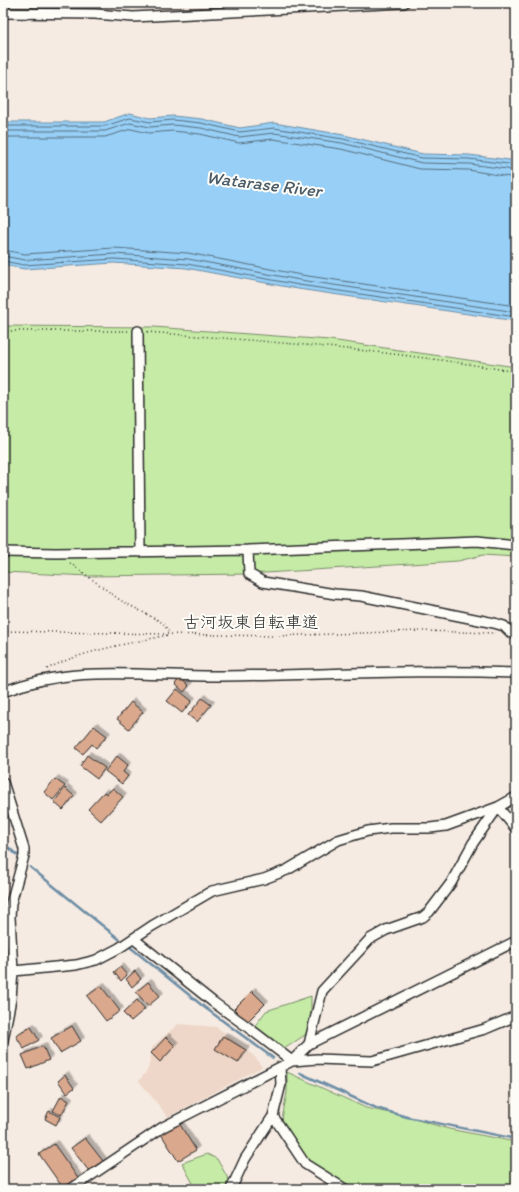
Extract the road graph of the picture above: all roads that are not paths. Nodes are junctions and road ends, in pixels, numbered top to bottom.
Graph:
1 (404, 3) edge
2 (3, 13) edge
3 (138, 331) road end
4 (516, 545) edge
5 (248, 550) junction
6 (3, 552) edge
7 (140, 552) junction
8 (516, 633) edge
9 (516, 673) edge
10 (3, 692) edge
11 (3, 782) edge
12 (516, 796) edge
13 (498, 807) junction
14 (516, 829) edge
15 (134, 939) junction
16 (516, 941) edge
17 (13, 971) junction
18 (3, 972) edge
19 (516, 1016) edge
20 (3, 1040) edge
21 (309, 1044) junction
22 (292, 1062) junction
23 (280, 1067) junction
24 (273, 1116) junction
25 (71, 1189) edge
26 (231, 1189) edge
27 (345, 1189) edge

1 - 2 street
3 - 7 street
4 - 5 street
5 - 7 street
5 - 8 street
6 - 7 street
9 - 10 street
11 - 17 street
12 - 13 street
13 - 14 street
13 - 15 street
13 - 21 street
15 - 17 street
15 - 22 street
16 - 21 street
17 - 18 street
17 - 20 street
19 - 22 street
21 - 22 street
22 - 23 street
23 - 24 street
23 - 25 street
24 - 26 street
24 - 27 street

